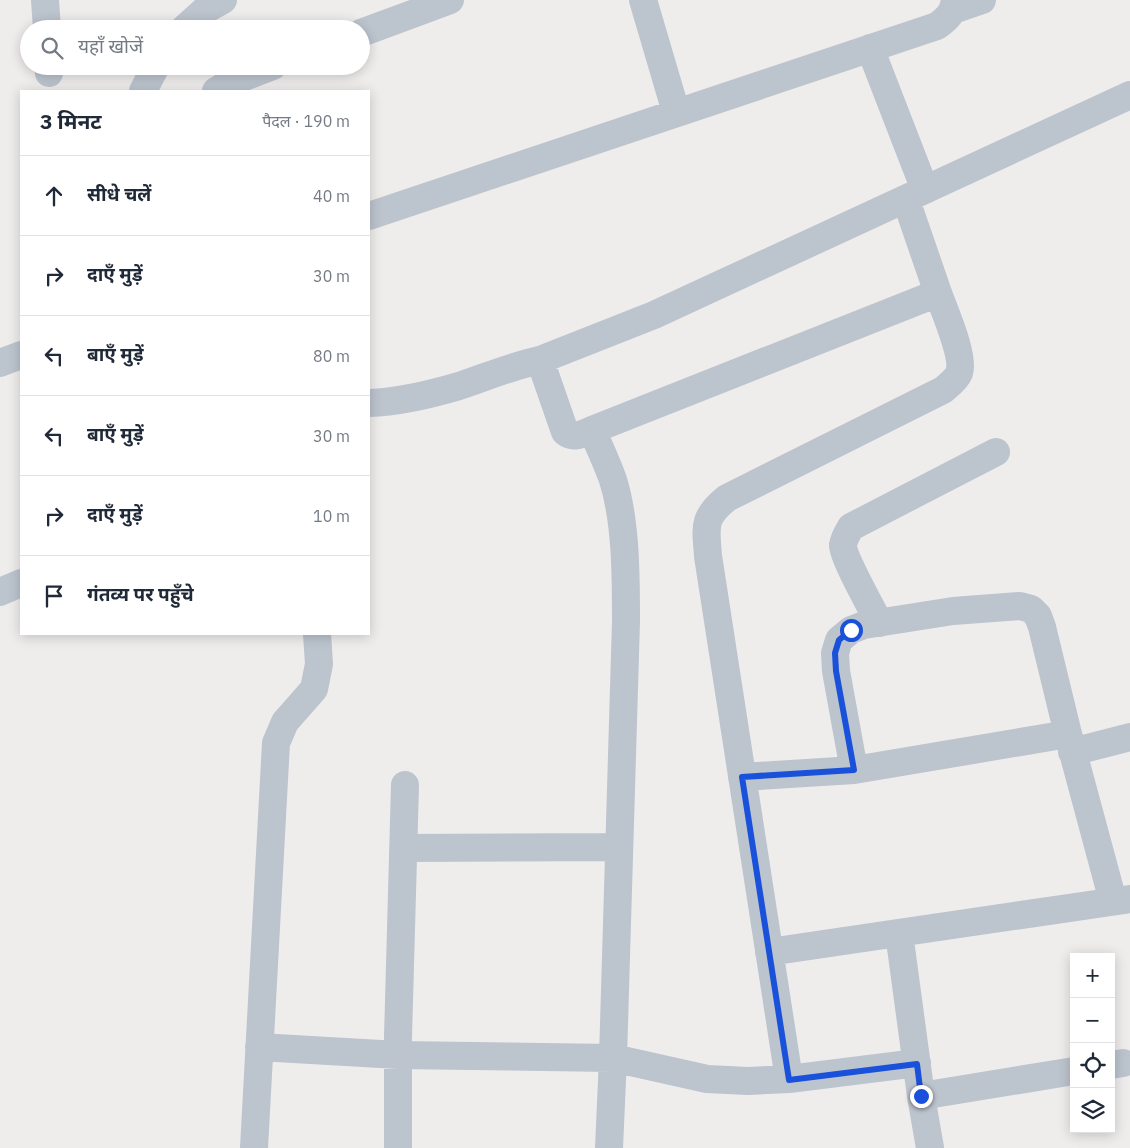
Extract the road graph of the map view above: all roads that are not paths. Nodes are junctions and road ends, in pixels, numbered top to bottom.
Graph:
1 (46, 0) edge
2 (223, 0) edge
3 (450, 0) edge
4 (643, 0) edge
5 (982, 0) edge
6 (954, 5) edge
7 (47, 20) edge
8 (194, 20) edge
9 (370, 30) edge
10 (870, 48) junction
11 (151, 75) edge
12 (250, 75) edge
13 (144, 90) edge
14 (218, 90) edge
15 (1130, 95) edge
16 (676, 112) junction
17 (916, 195) junction
18 (370, 216) edge
19 (938, 293) junction
20 (20, 355) edge
21 (540, 360) junction
22 (0, 363) edge
23 (370, 403) edge
24 (592, 430) junction
25 (996, 452) dead end
26 (20, 583) edge
27 (0, 592) edge
28 (880, 623) junction
29 (317, 635) edge
30 (1130, 737) edge
31 (1070, 743) junction
32 (854, 770) junction
33 (742, 777) junction
34 (405, 785) dead end
35 (619, 847) junction
36 (404, 848) junction
37 (1121, 900) edge
38 (899, 933) junction
39 (769, 952) junction
40 (260, 1047) junction
41 (398, 1055) junction
42 (613, 1058) junction
43 (917, 1064) junction
44 (1070, 1072) edge
45 (789, 1080) junction
46 (921, 1096) junction
47 (254, 1148) edge
48 (398, 1148) edge
49 (609, 1148) edge
50 (930, 1148) edge

1 - 7 street
2 - 8 street
3 - 9 street
4 - 16 street
5 - 6 street
6 - 10 street
10 - 16 street
10 - 17 street
11 - 13 street
12 - 14 street
15 - 17 street
16 - 18 street
17 - 19 street
17 - 21 street
19 - 24 street
19 - 33 street
20 - 22 street
21 - 23 street
21 - 24 street
24 - 35 street
25 - 28 street
26 - 27 street
28 - 31 street
28 - 32 street
29 - 40 street
30 - 31 street
31 - 32 street
31 - 37 street
32 - 33 street
33 - 39 street
34 - 36 street
35 - 36 street
35 - 42 street
36 - 41 street
37 - 38 street
38 - 39 street
38 - 43 street
39 - 45 street
40 - 41 street
40 - 47 street
41 - 42 street
41 - 48 street
42 - 45 street
42 - 49 street
43 - 45 street
43 - 46 street
44 - 46 street
46 - 50 street

